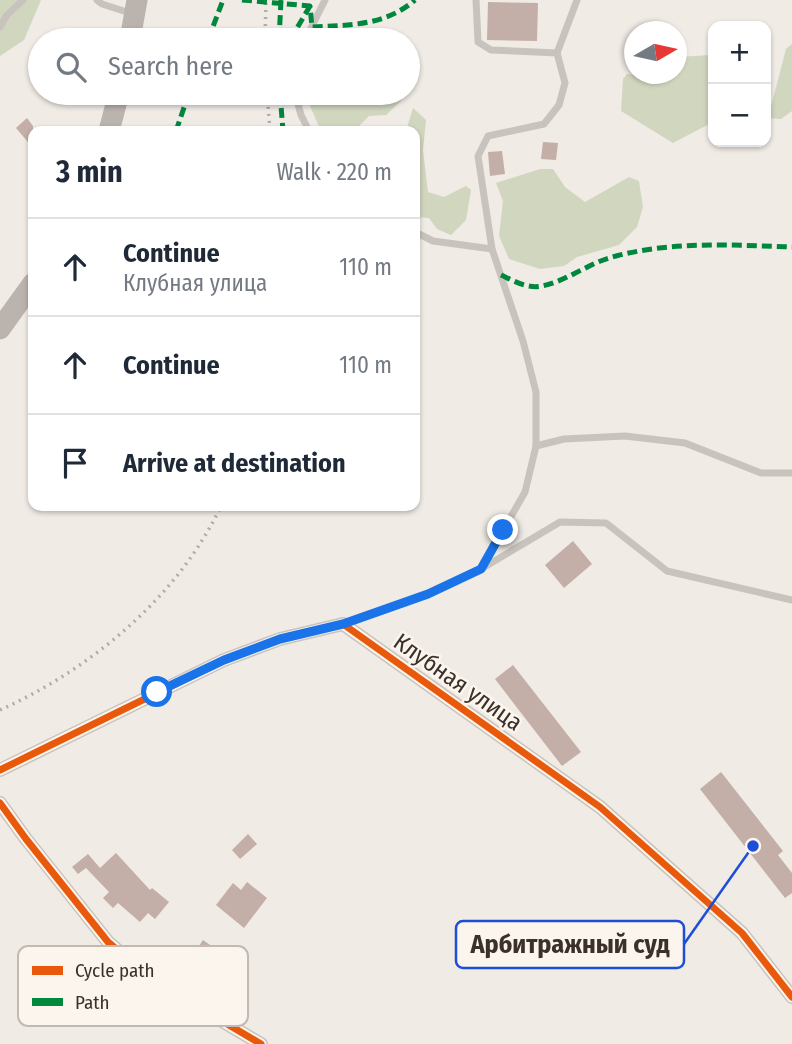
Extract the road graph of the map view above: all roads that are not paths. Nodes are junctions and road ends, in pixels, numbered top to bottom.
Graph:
1 (23, 0) edge
2 (97, 0) edge
3 (325, 0) edge
4 (476, 0) edge
5 (577, 0) edge
6 (136, 7) edge
7 (0, 27) edge
8 (132, 28) edge
9 (311, 28) edge
10 (558, 53) junction
11 (115, 105) edge
12 (298, 105) edge
13 (110, 126) edge
14 (306, 126) edge
15 (420, 234) edge
16 (492, 249) junction
17 (28, 291) edge
18 (0, 328) edge
19 (536, 446) junction
20 (792, 472) edge
21 (481, 569) junction
22 (792, 600) edge
23 (343, 624) junction
24 (0, 769) edge
25 (0, 803) edge
26 (113, 946) edge
27 (792, 997) edge
28 (231, 1026) edge
29 (261, 1044) edge

1 - 7 lane
2 - 6 lane
3 - 9 lane
4 - 10 lane
5 - 10 lane
6 - 8 main road
10 - 16 lane
11 - 13 main road
12 - 14 lane
15 - 16 lane
16 - 19 lane
17 - 18 main road
19 - 20 lane
19 - 21 lane
21 - 22 lane
21 - 23 lane
23 - 24 street
23 - 27 street, Клубная улица
25 - 26 street
28 - 29 street

